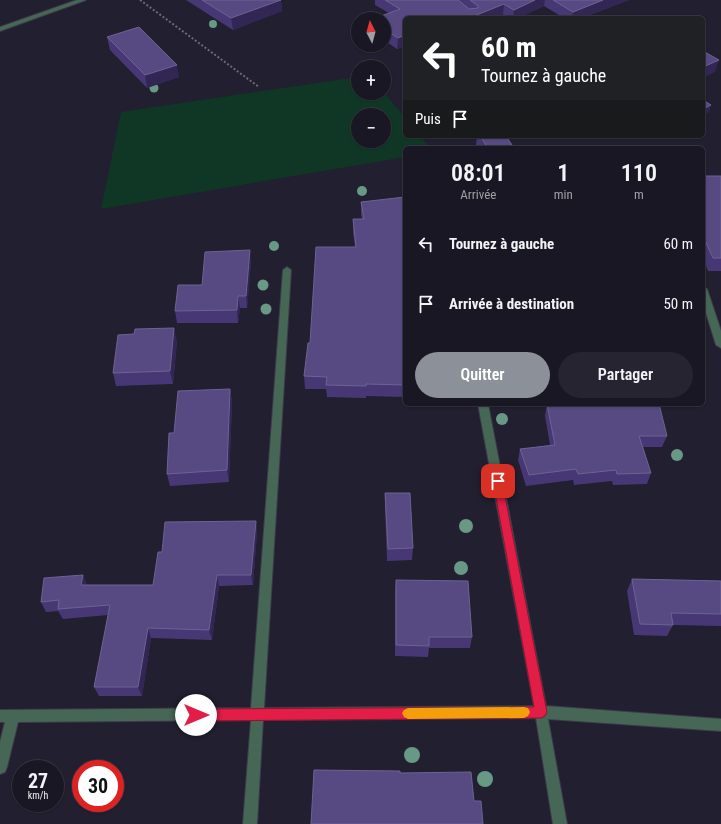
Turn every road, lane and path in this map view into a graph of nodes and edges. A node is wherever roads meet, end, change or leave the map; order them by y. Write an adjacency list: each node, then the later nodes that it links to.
1 (83, 0): 3 (street)
2 (140, 0): 4 (path)
3 (0, 29)
4 (259, 87)
5 (287, 270): 10 (street)
6 (705, 295): 7 (street)
7 (721, 345)
8 (483, 406): 9 (street)
9 (541, 712): 10 (street); 12 (street); 15 (street)
10 (256, 715): 11 (street); 14 (street)
11 (6, 716): 13 (street)
12 (721, 725)
13 (0, 767)
14 (250, 824)
15 (560, 824)

